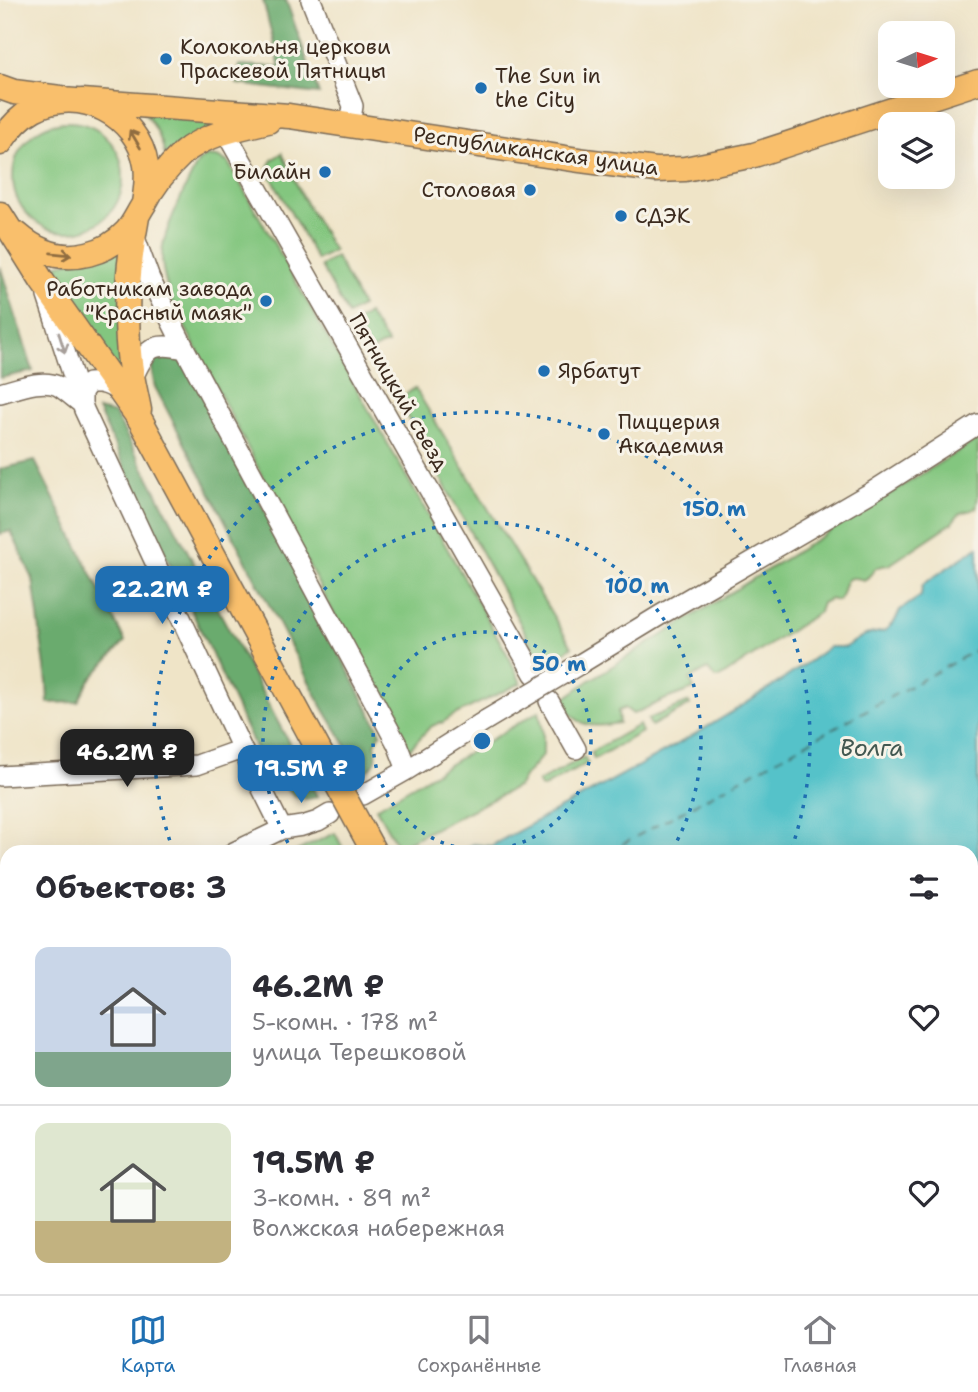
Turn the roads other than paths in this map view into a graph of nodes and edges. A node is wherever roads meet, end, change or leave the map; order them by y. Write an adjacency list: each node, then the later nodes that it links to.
1 (311, 0): 6 (street)
2 (978, 82): 6 (main road, Республиканская улица)
3 (0, 87): 4 (main road, Республиканская улица)
4 (75, 100): 5 (main road, Республиканская улица); 8 (main road); 10 (main road, one-way to 4)
5 (289, 116): 6 (main road, Республиканская улица); 7 (main road)
6 (350, 125)
7 (226, 133): 10 (main road); 17 (street, Пятницкий съезд)
8 (0, 143)
9 (2, 217): 10 (main road, one-way to 10); 11 (main road)
10 (138, 218): 12 (street); 13 (main road)
11 (42, 281): 13 (main road); 15 (street, one-way to 15)
12 (185, 349): 13 (street); 21 (street)
13 (127, 386): 15 (street); 27 (main road, bridge)
14 (0, 393): 15 (street)
15 (82, 404): 19 (street)
16 (978, 424): 21 (street, bridge)
17 (534, 674)
18 (549, 701): 20 (street)
19 (242, 749): 22 (street); 25 (street)
20 (576, 749)
21 (407, 770): 23 (street)
22 (0, 776)
23 (363, 795)
24 (330, 814): 25 (street)
25 (282, 829): 26 (street)
26 (249, 845)
27 (370, 845)

